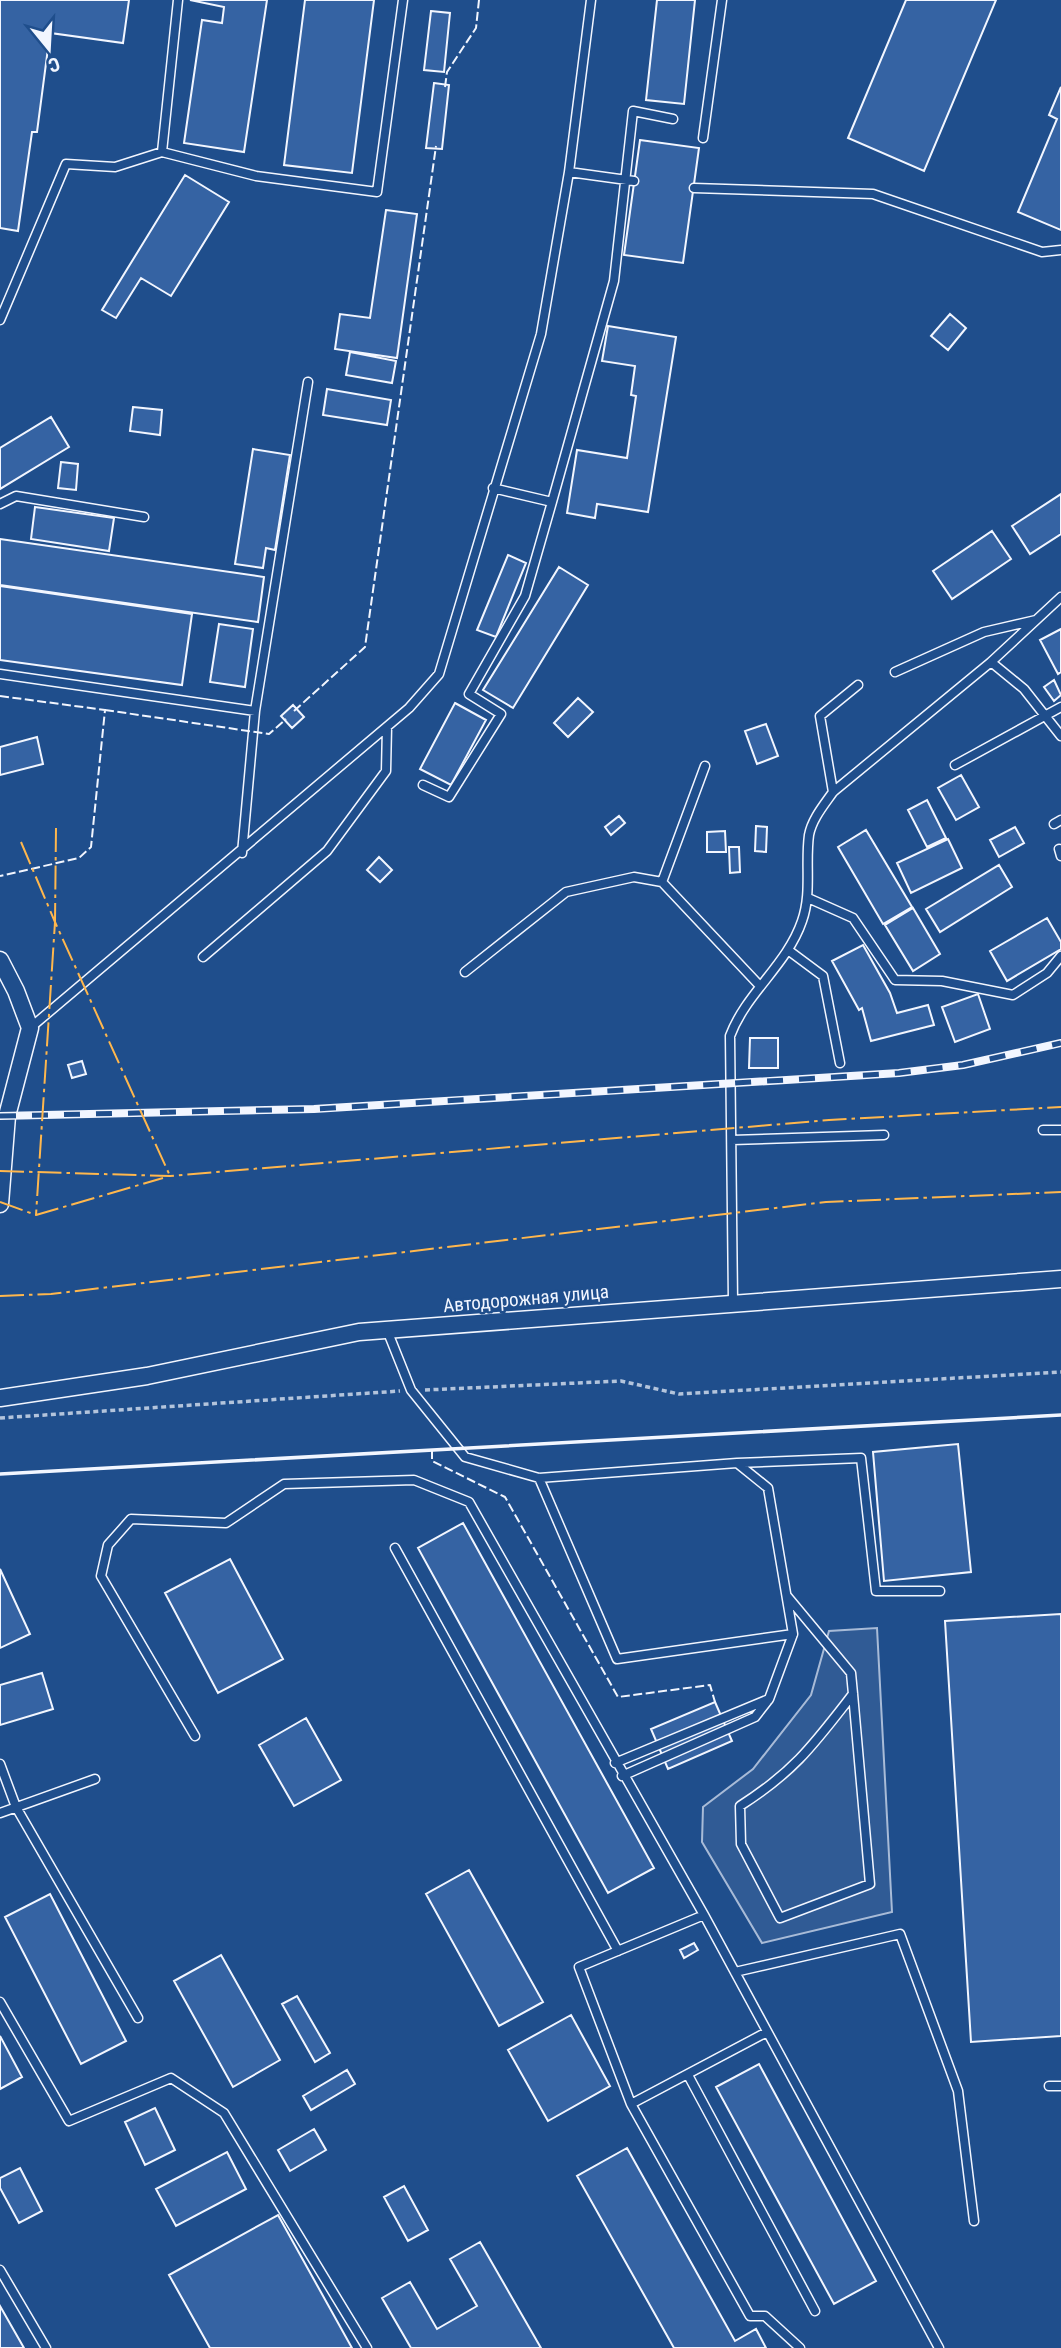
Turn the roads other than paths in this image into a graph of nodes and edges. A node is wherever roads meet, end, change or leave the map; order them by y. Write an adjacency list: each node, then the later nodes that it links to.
1 (178, 0): 7 (lane)
2 (403, 0): 7 (lane)
3 (591, 0): 8 (lane)
4 (722, 0): 6 (lane)
5 (673, 119): 9 (lane)
6 (703, 138)
7 (162, 152): 13 (lane)
8 (569, 172): 9 (lane); 15 (lane)
9 (623, 179): 10 (lane); 16 (lane)
10 (634, 181)
11 (694, 188): 12 (lane)
12 (1061, 250)
13 (0, 320)
14 (308, 382): 26 (lane)
15 (494, 488): 16 (lane); 28 (lane)
16 (552, 502): 32 (lane)
17 (0, 504): 18 (lane)
18 (144, 517)
19 (1061, 597): 20 (lane)
20 (1036, 621): 21 (lane); 22 (lane)
21 (991, 662): 27 (lane); 33 (lane)
22 (894, 672)
23 (0, 674): 26 (lane)
24 (858, 685): 33 (lane)
25 (1061, 707): 27 (lane)
26 (256, 711): 34 (lane)
27 (1047, 717): 29 (lane); 30 (lane)
28 (387, 727): 34 (lane); 39 (lane)
29 (1061, 736)
30 (955, 765)
31 (705, 766): 35 (lane)
32 (423, 785)
33 (833, 792): 36 (lane)
34 (242, 853): 43 (lane)
35 (662, 882): 41 (lane); 42 (lane)
36 (808, 898): 37 (lane); 38 (lane)
37 (788, 950): 42 (lane); 44 (lane)
38 (1061, 956)
39 (203, 957)
40 (0, 960): 43 (street)
41 (465, 972)
42 (760, 986): 48 (lane)
43 (30, 1028): 49 (street)
44 (840, 1063)
45 (1043, 1130): 46 (lane)
46 (1061, 1130)
47 (884, 1135): 48 (lane)
48 (732, 1140): 51 (lane)
49 (0, 1204)
50 (1061, 1279): 51 (street, Автодорожная улица)
51 (733, 1302): 52 (street, Автодорожная улица)
52 (387, 1330): 53 (street, Автодорожная улица); 55 (lane)
53 (0, 1398)
54 (737, 1463): 55 (lane); 57 (lane); 58 (lane)
55 (539, 1478): 59 (lane)
56 (395, 1548): 70 (lane)
57 (940, 1591)
58 (787, 1596): 59 (lane); 60 (lane)
59 (793, 1634): 61 (lane)
60 (853, 1694): 60 (lane)
61 (769, 1699): 63 (lane); 65 (lane)
62 (195, 1736): 63 (lane)
63 (615, 1763): 65 (lane)
64 (0, 1764): 67 (lane)
65 (622, 1776): 69 (lane)
66 (95, 1779): 67 (lane)
67 (16, 1807): 68 (lane); 73 (lane)
68 (0, 1813)
69 (704, 1914): 70 (lane); 71 (lane)
70 (618, 1951): 78 (lane)
71 (735, 1972): 74 (lane); 79 (lane)
72 (0, 2002): 83 (lane)
73 (138, 2018)
74 (767, 2032): 75 (lane); 85 (lane)
75 (688, 2075): 78 (lane); 81 (lane)
76 (1049, 2086): 77 (lane)
77 (1061, 2086)
78 (631, 2105): 84 (lane)
79 (974, 2221)
80 (0, 2270): 82 (lane)
81 (815, 2311)
82 (46, 2348)
83 (367, 2348)
84 (800, 2348)
85 (939, 2348)

